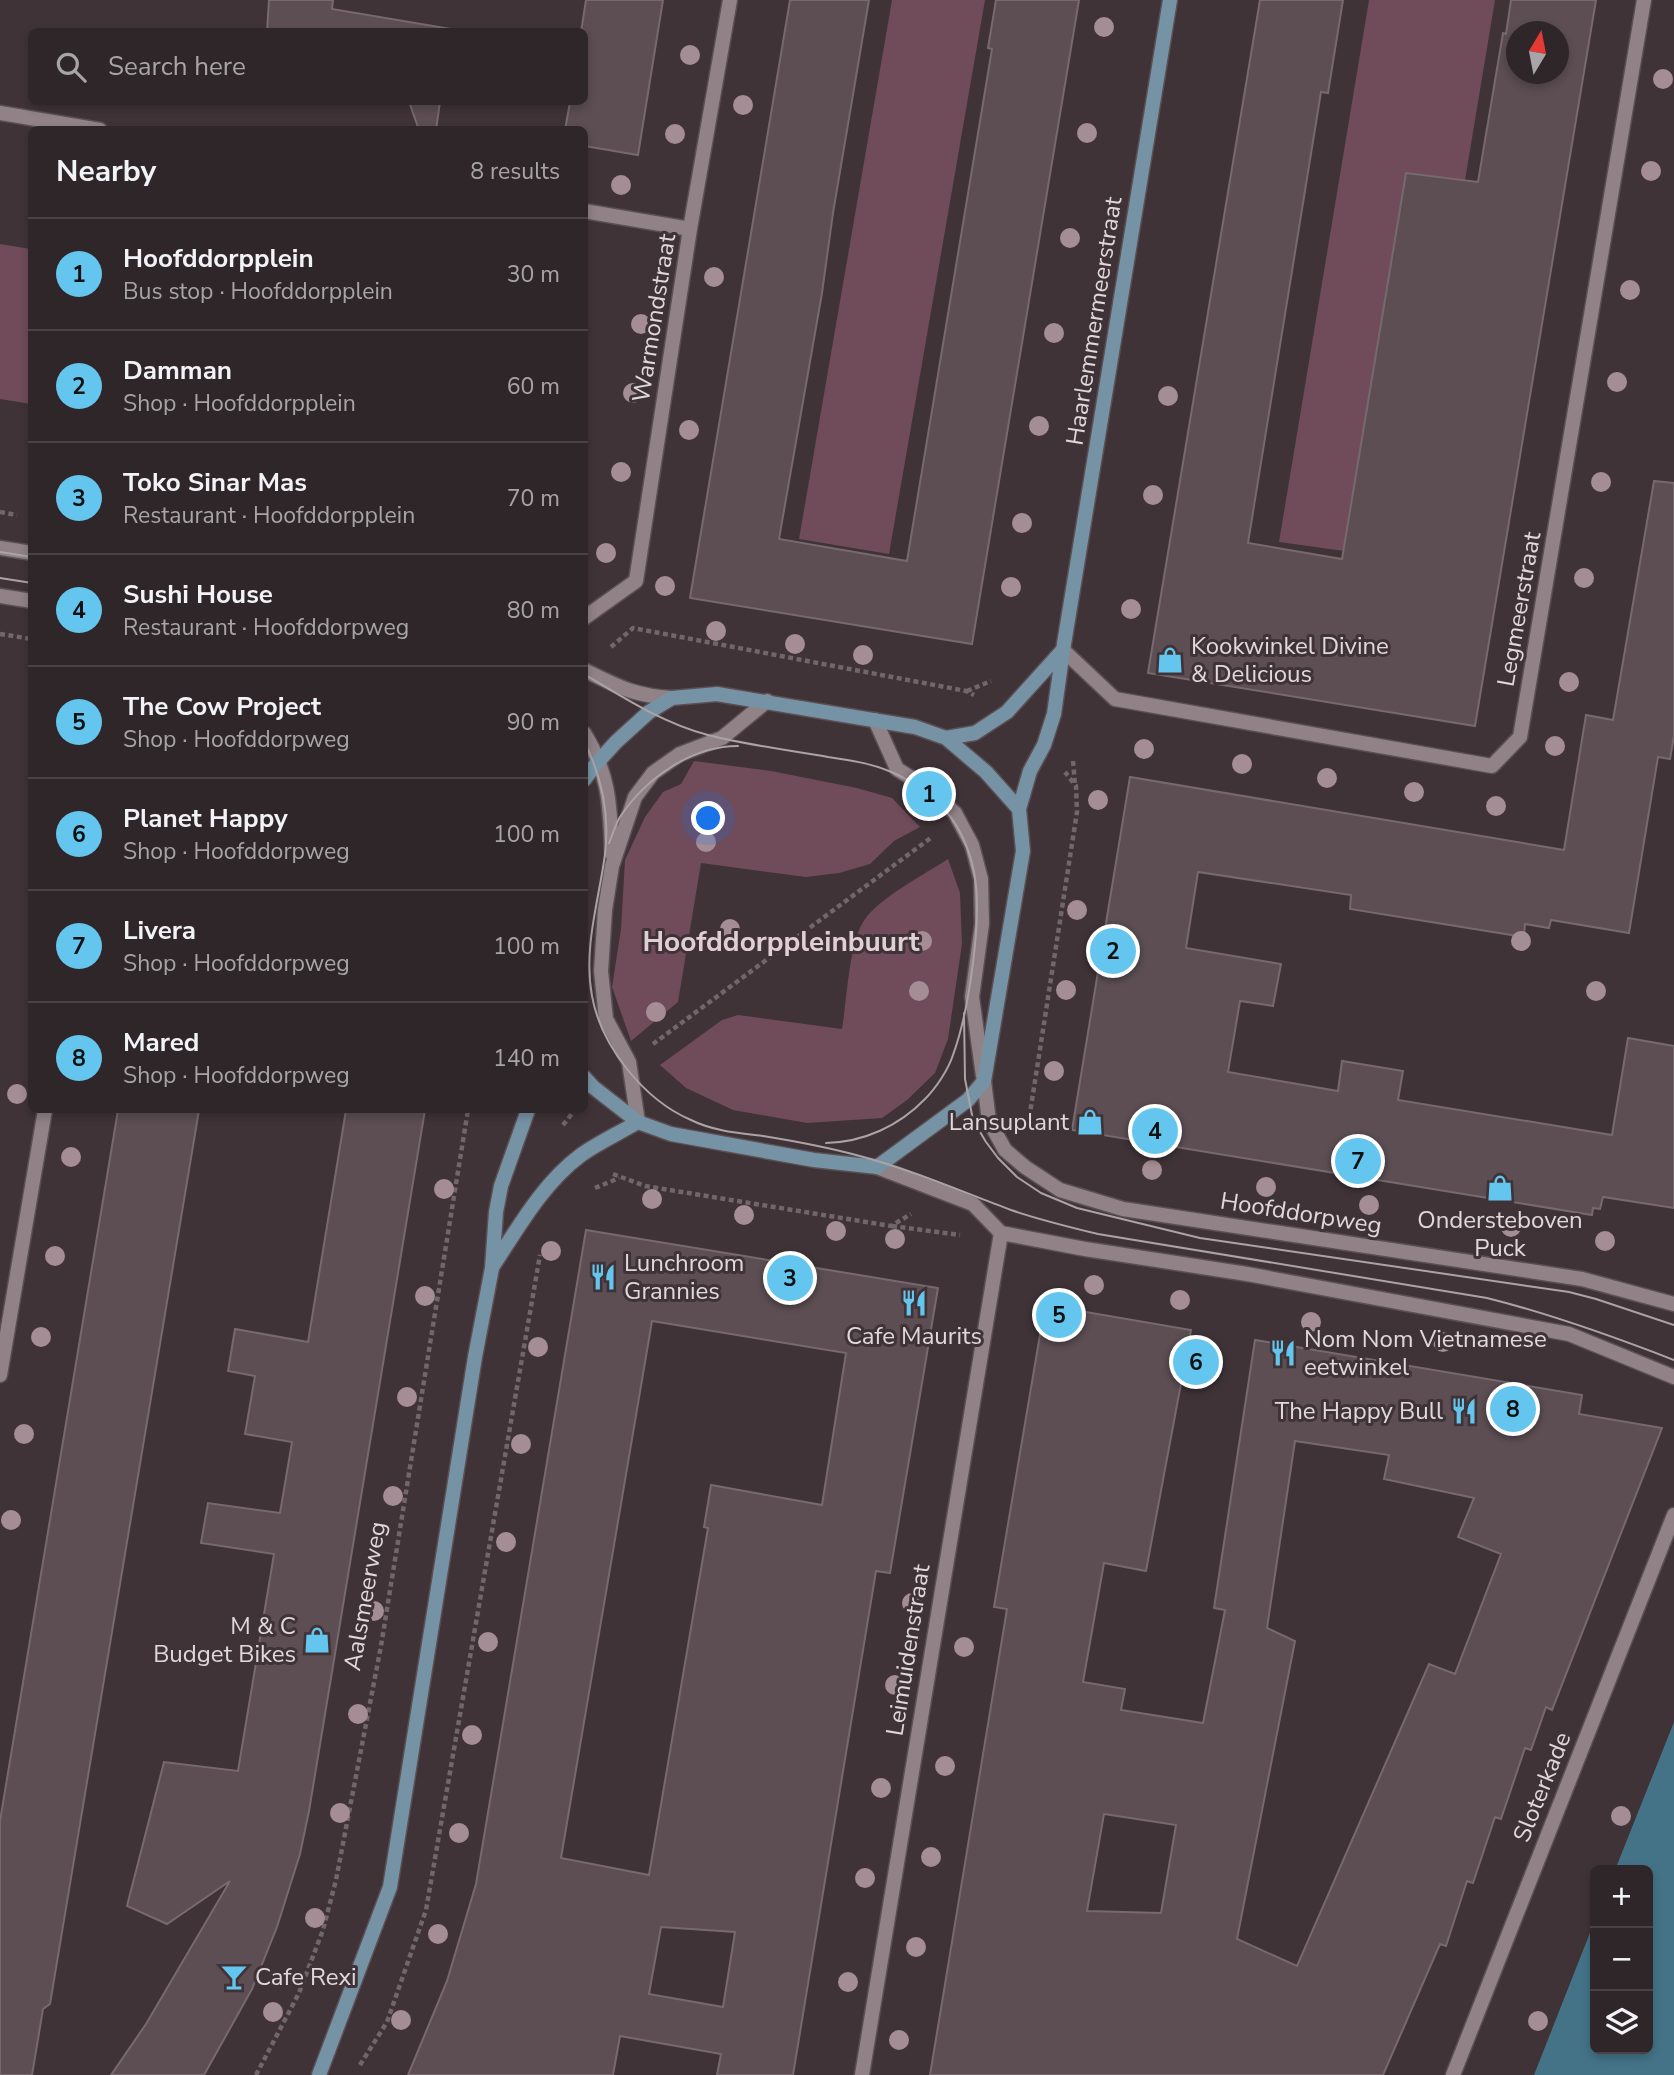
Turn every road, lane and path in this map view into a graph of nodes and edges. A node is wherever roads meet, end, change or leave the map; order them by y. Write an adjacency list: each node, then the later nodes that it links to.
1 (730, 0): 7 (street, Warmondstraat)
2 (1170, 0): 15 (main road, Haarlemmermeerstraat)
3 (1644, 0): 15 (street, Legmeerstraat)
4 (0, 113): 5 (street)
5 (76, 126)
6 (588, 212): 7 (street)
7 (690, 229): 12 (street, Warmondstraat)
8 (0, 548): 9 (street)
9 (28, 552)
10 (0, 596): 11 (street)
11 (28, 600)
12 (588, 615)
13 (0, 634): 14 (path)
14 (28, 638)
15 (1063, 650): 20 (main road); 24 (main road, Haarlemmermeerstraat)
16 (588, 672): 17 (street)
17 (672, 698): 18 (main road); 22 (main road)
18 (767, 701): 19 (main road); 26 (street)
19 (875, 720): 20 (main road); 25 (street, Hoofddorpweg)
20 (946, 738): 24 (main road)
21 (588, 740): 22 (street)
22 (599, 760): 23 (main road); 26 (street)
23 (588, 775)
24 (1019, 809): 29 (main road)
25 (953, 811): 27 (path); 29 (street, Hoofddorpweg)
26 (612, 866): 27 (street)
27 (629, 1062): 34 (street)
28 (588, 1081): 34 (main road)
29 (984, 1081): 36 (main road); 43 (street, Hoofddorpweg)
30 (44, 1113): 44 (street)
31 (468, 1113): 47 (path, Aalsmeerweg)
32 (527, 1113): 42 (main road)
33 (573, 1113): 35 (path)
34 (638, 1122): 36 (main road); 42 (main road)
35 (558, 1133)
36 (877, 1167): 40 (street)
37 (620, 1177): 38 (path)
38 (592, 1189)
39 (891, 1226): 40 (path)
40 (1001, 1233): 45 (street); 50 (street, Leimuidenstraat)
41 (541, 1252): 49 (path)
42 (492, 1268): 48 (main road)
43 (1674, 1304)
44 (0, 1375)
45 (1674, 1377)
46 (1674, 1515): 51 (street, Sloterkade)
47 (256, 2075)
48 (319, 2075)
49 (354, 2075)
50 (862, 2075)
51 (1453, 2075)

